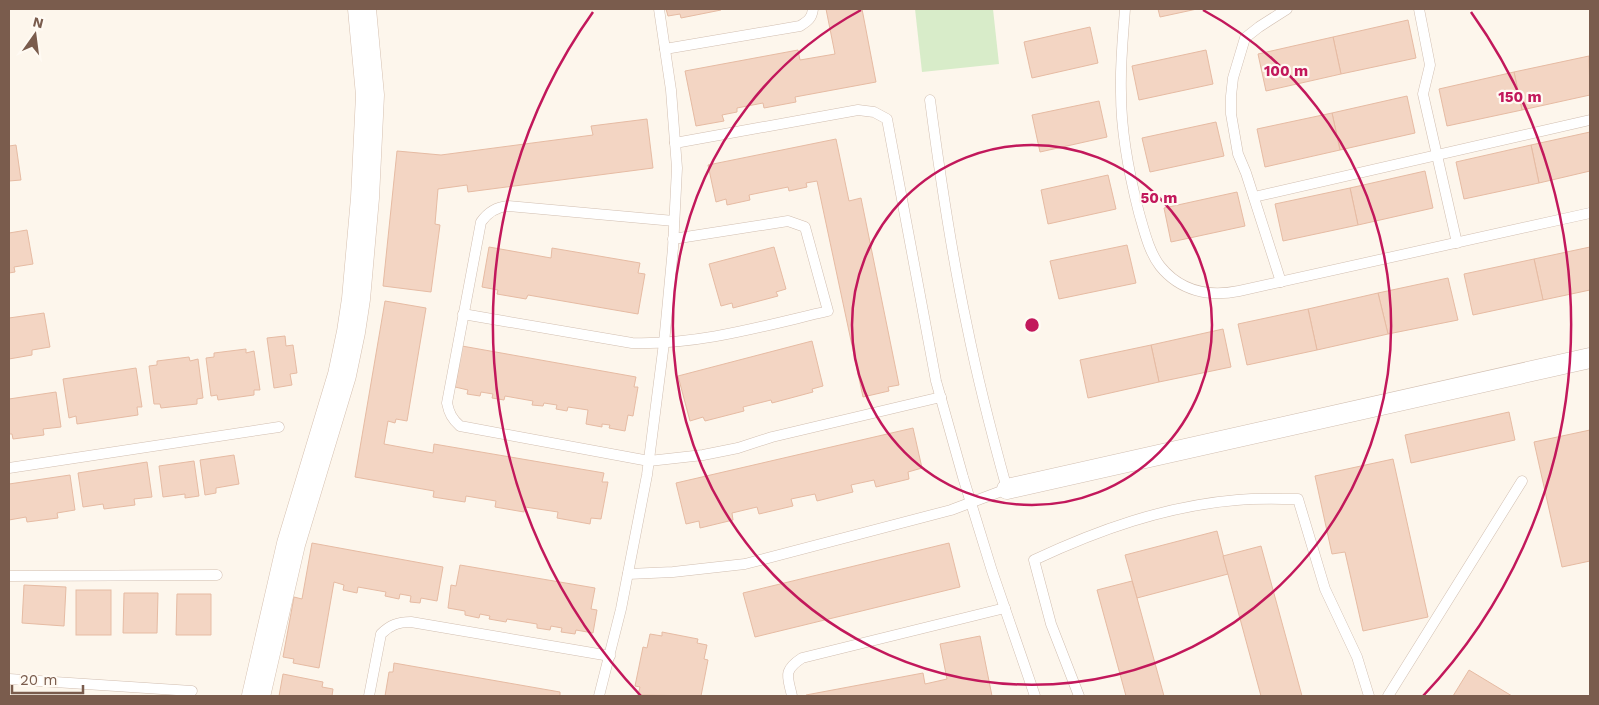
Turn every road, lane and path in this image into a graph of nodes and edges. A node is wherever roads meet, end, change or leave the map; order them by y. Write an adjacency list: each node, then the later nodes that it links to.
1 (362, 9): 35 (street)
2 (659, 9): 7 (lane)
3 (813, 9): 7 (lane)
4 (1125, 9): 17 (lane)
5 (1287, 9): 12 (lane)
6 (1419, 9): 11 (lane)
7 (665, 49): 10 (lane)
8 (930, 100): 26 (lane)
9 (1590, 120): 11 (lane)
10 (675, 143): 14 (lane); 21 (lane)
11 (1437, 155): 12 (lane); 16 (lane)
12 (1254, 197): 17 (lane)
13 (1590, 213): 16 (lane)
14 (674, 220): 15 (lane); 18 (lane)
15 (673, 239): 19 (lane); 19 (lane)
16 (1457, 243): 17 (lane)
17 (1281, 282)
18 (463, 314): 19 (lane); 23 (lane)
19 (664, 343): 23 (lane)
20 (1590, 358): 26 (street)
21 (941, 397): 23 (lane); 27 (lane)
22 (279, 427): 24 (lane)
23 (649, 461): 28 (lane)
24 (9, 468)
25 (1522, 481): 42 (lane)
26 (1007, 489): 27 (lane)
27 (971, 503): 28 (lane); 31 (lane)
28 (628, 574): 32 (lane)
29 (217, 575): 30 (lane)
30 (9, 576)
31 (1004, 608): 38 (lane); 39 (lane)
32 (610, 656): 36 (lane); 37 (lane)
33 (9, 679): 34 (lane)
34 (192, 691)
35 (256, 696)
36 (368, 696)
37 (599, 696)
38 (792, 696)
39 (1036, 696)
40 (1079, 696): 41 (lane)
41 (1369, 696)
42 (1388, 696)

